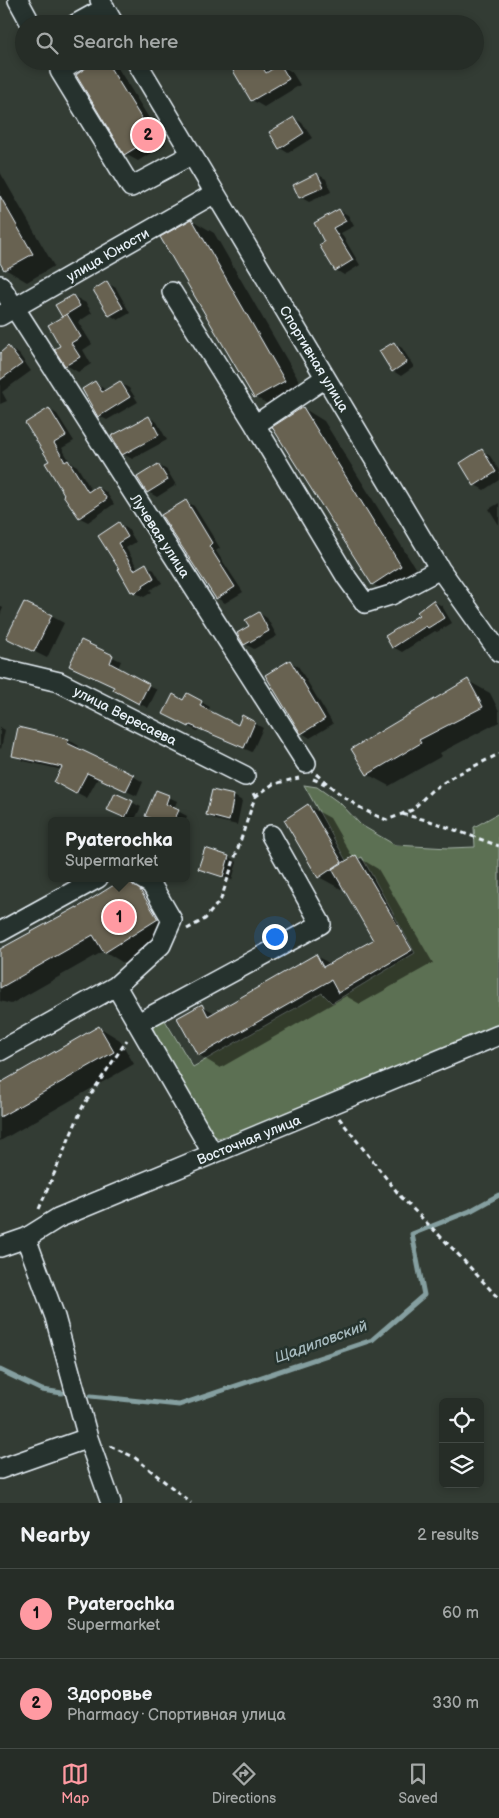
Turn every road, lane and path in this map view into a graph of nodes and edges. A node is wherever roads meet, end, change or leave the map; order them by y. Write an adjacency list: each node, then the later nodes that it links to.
1 (18, 0): 2 (street)
2 (26, 15)
3 (62, 70): 5 (street)
4 (141, 70): 5 (street, Спортивная улица)
5 (191, 155): 6 (street, Спортивная улица)
6 (215, 193): 9 (street, улица Юности); 10 (street, Спортивная улица)
7 (0, 285): 9 (street, Лучевая улица)
8 (172, 292): 11 (street)
9 (7, 312): 16 (street, Лучевая улица)
10 (325, 378): 11 (street); 12 (street, Спортивная улица)
11 (255, 425): 12 (street)
12 (440, 569): 13 (street, Спортивная улица)
13 (499, 652)
14 (0, 668): 17 (street, улица Вересаева)
15 (499, 754): 20 (path)
16 (306, 763): 18 (path)
17 (244, 776): 19 (path)
18 (328, 785): 19 (path); 20 (path)
19 (255, 797): 26 (path)
20 (402, 814): 22 (path)
21 (271, 835): 28 (street)
22 (499, 846)
23 (91, 882): 25 (street)
24 (148, 882): 26 (street)
25 (0, 932)
26 (161, 945): 27 (street)
27 (116, 986): 28 (street); 30 (street)
28 (138, 1023): 32 (street); 33 (path)
29 (499, 1035): 31 (street, Восточная улица)
30 (0, 1051)
31 (330, 1106): 32 (street, Восточная улица); 36 (path)
32 (213, 1154): 34 (street, Восточная улица)
33 (37, 1212)
34 (26, 1238): 35 (street, Восточная улица); 37 (street)
35 (0, 1247)
36 (499, 1299)
37 (88, 1438): 38 (street); 39 (street); 40 (path)
38 (0, 1469)
39 (111, 1503)
40 (191, 1503)

